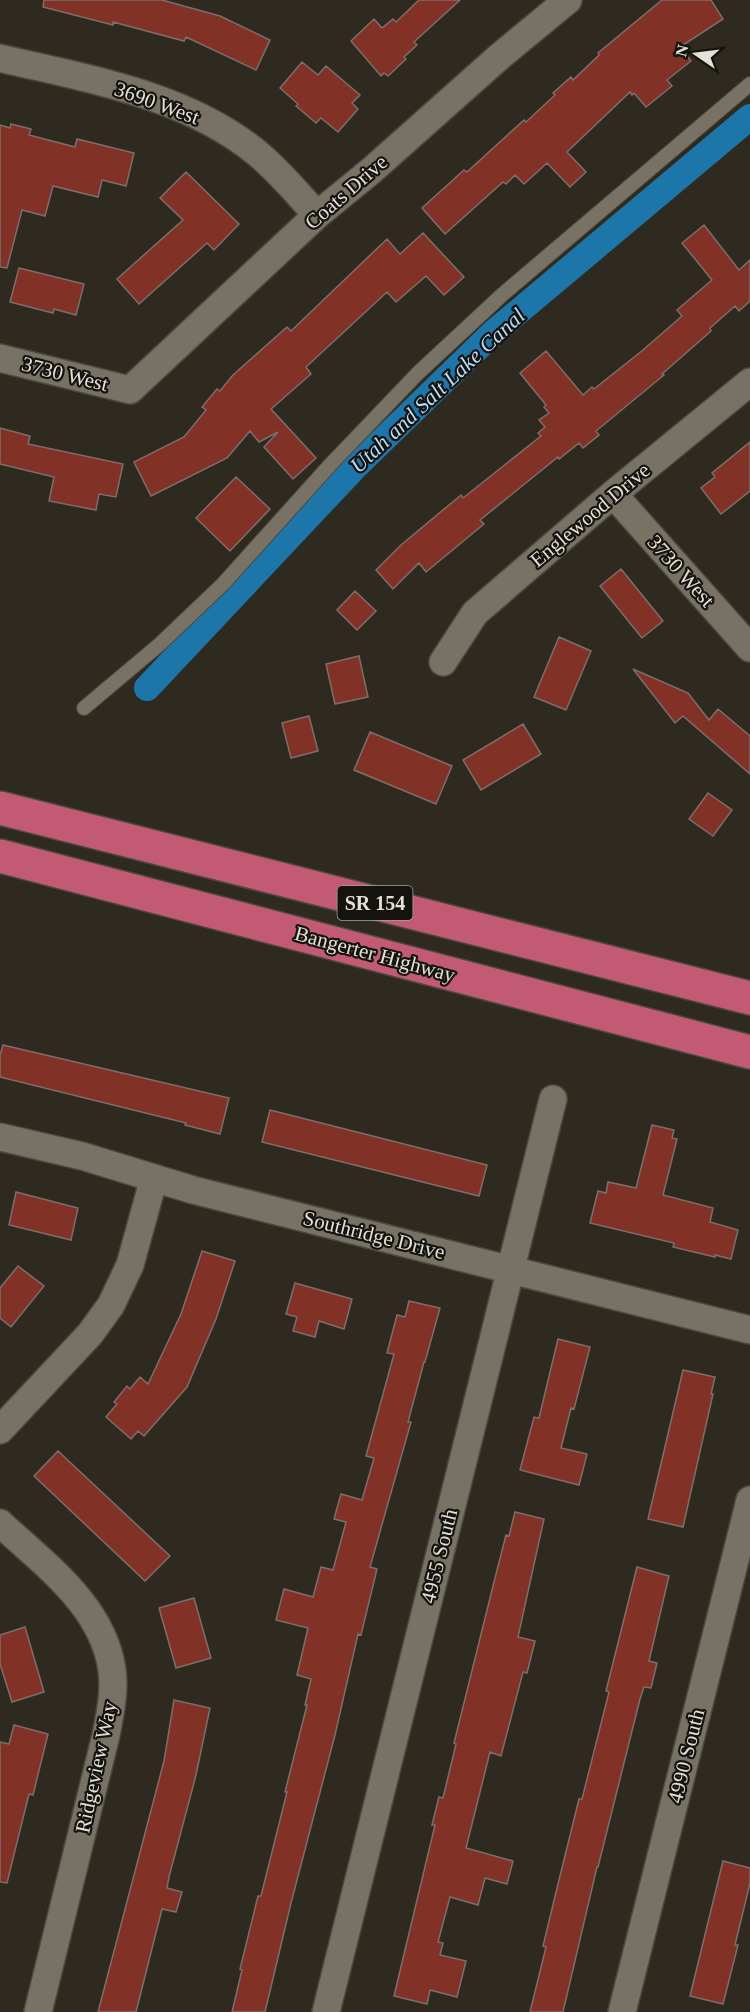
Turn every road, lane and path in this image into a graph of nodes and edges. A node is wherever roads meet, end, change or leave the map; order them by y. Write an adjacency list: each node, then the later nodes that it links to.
1 (568, 0): 4 (street, Coats Drive)
2 (0, 58): 4 (street, 3690 West)
3 (750, 84): 11 (lane)
4 (317, 216): 7 (street, Coats Drive)
5 (0, 358): 7 (street, 3730 West)
6 (750, 382): 8 (street, Englewood Drive)
7 (130, 390)
8 (613, 494): 9 (street, 3730 West); 10 (street, Englewood Drive)
9 (750, 648)
10 (443, 662)
11 (84, 708)
12 (0, 808): 14 (highway, SR 154)
13 (1, 856): 15 (highway, Bangerter Highway / SR 154)
14 (750, 998)
15 (750, 1052)
16 (553, 1099): 19 (street, 4955 South)
17 (0, 1137): 18 (street, Southridge Drive)
18 (154, 1178): 19 (street, Southridge Drive); 21 (street)
19 (511, 1269): 20 (street, Southridge Drive); 25 (street, 4955 South)
20 (750, 1330)
21 (0, 1430)
22 (750, 1500): 26 (street, 4990 South)
23 (0, 1523): 24 (street, Ridgeview Way)
24 (39, 2012)
25 (326, 2012)
26 (622, 2012)

